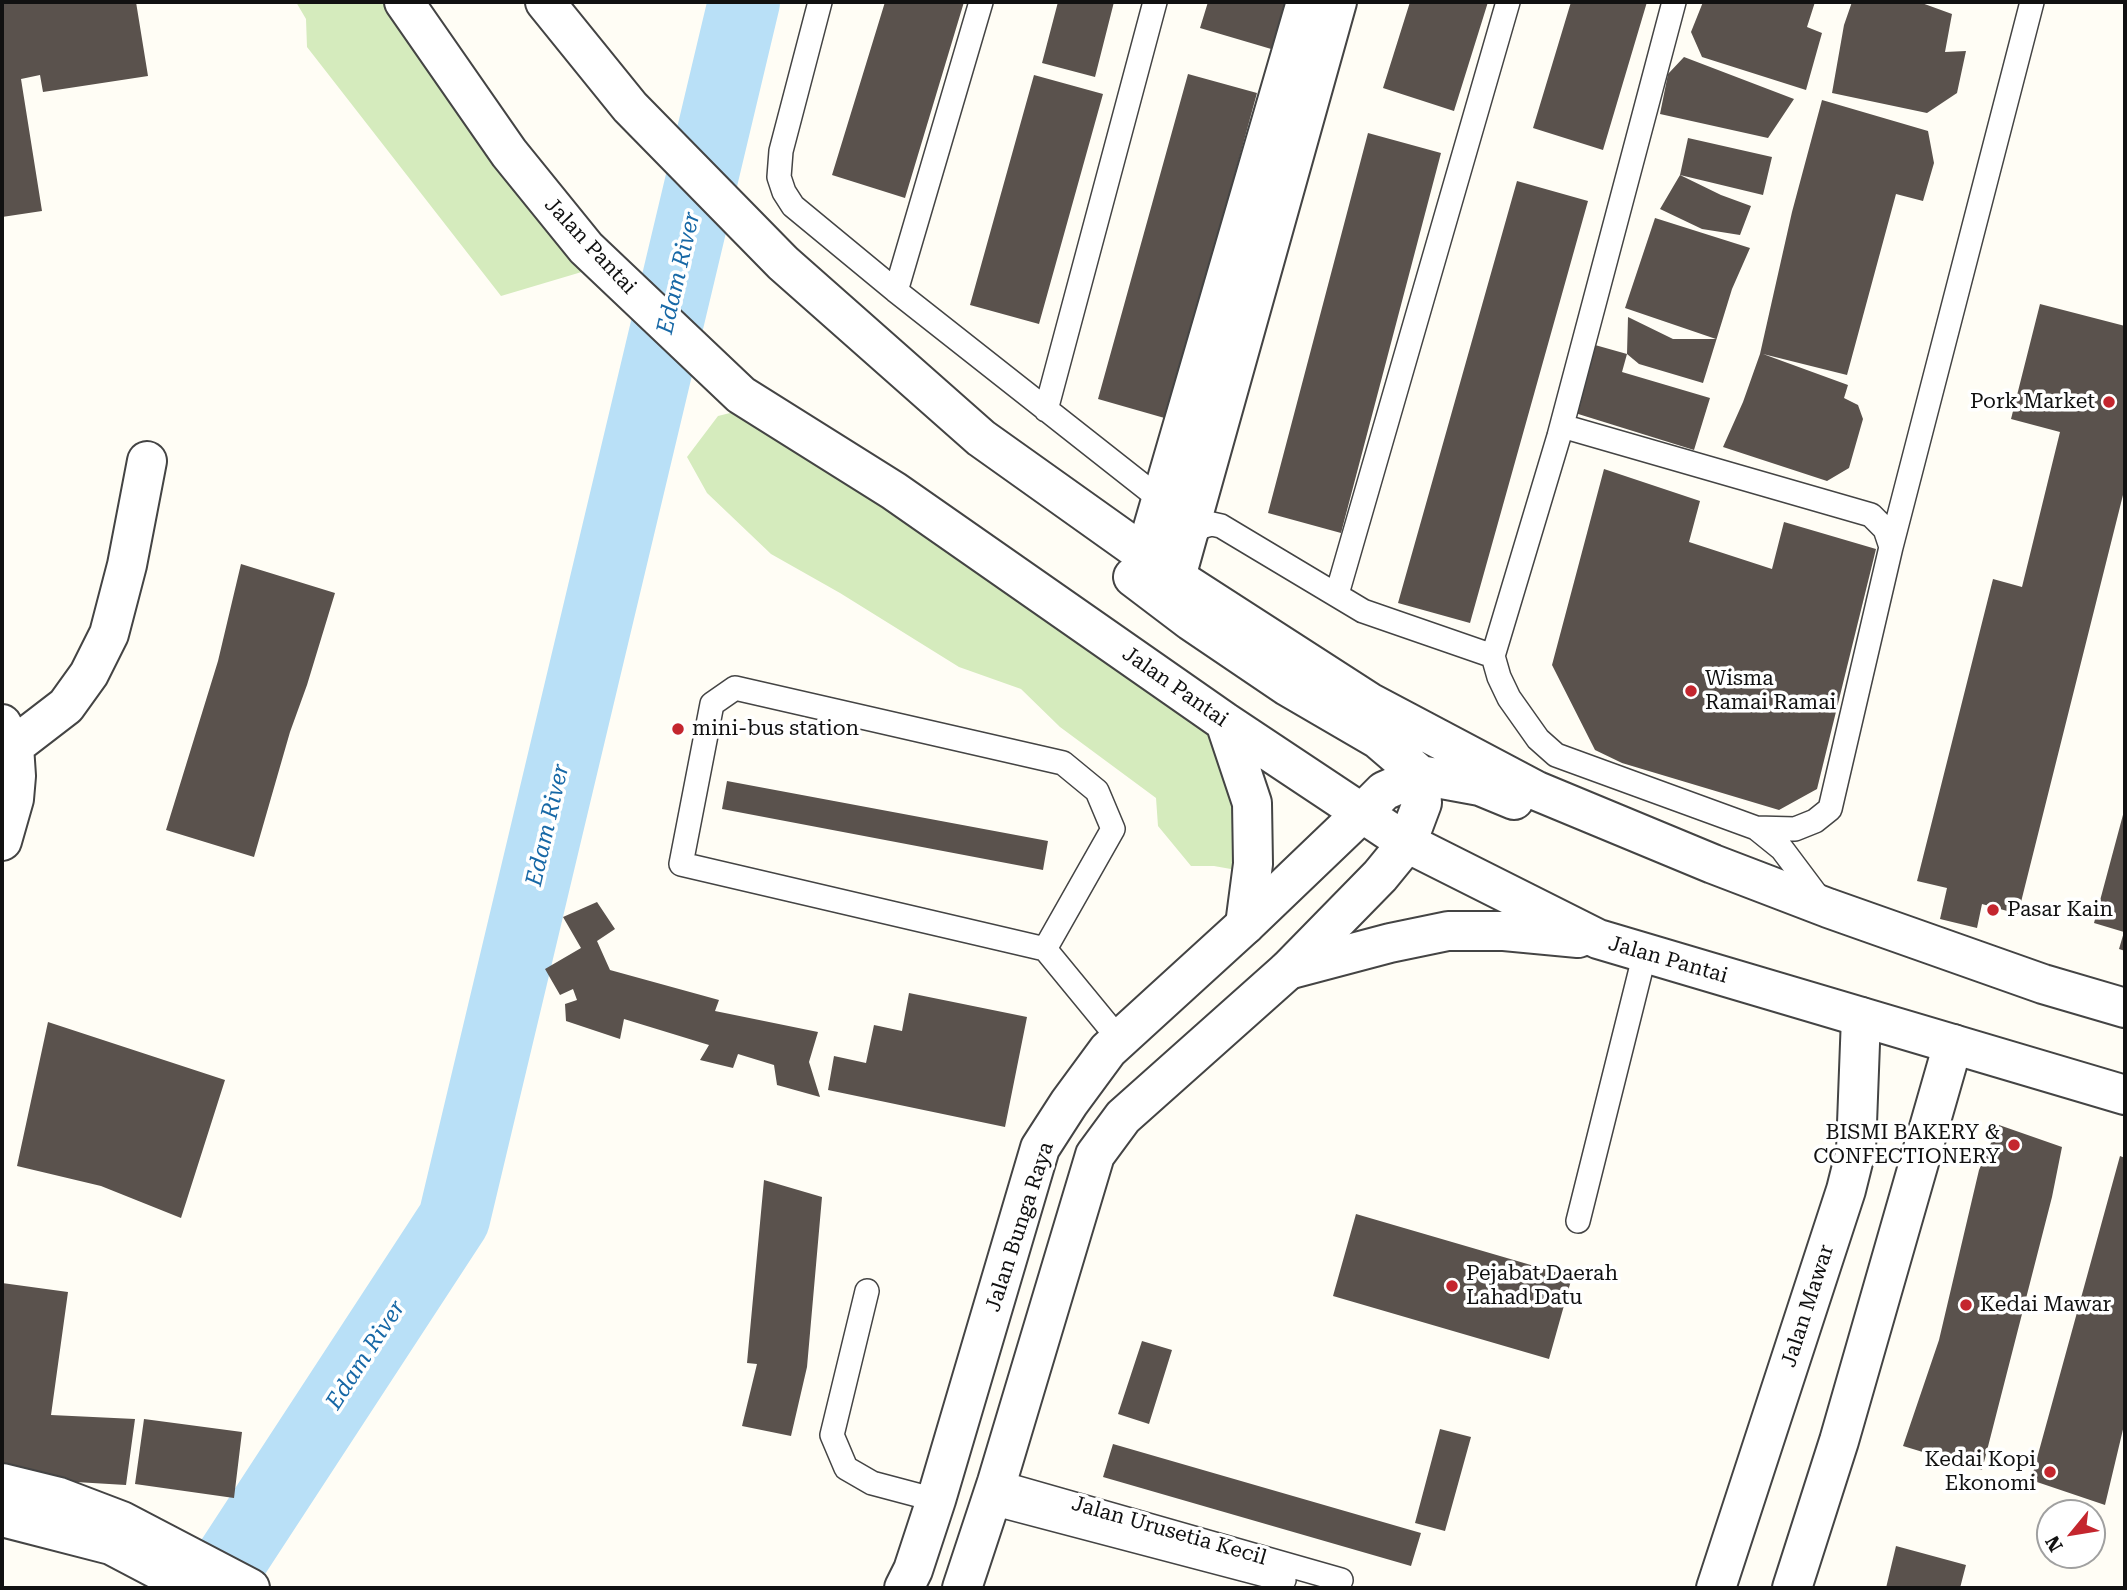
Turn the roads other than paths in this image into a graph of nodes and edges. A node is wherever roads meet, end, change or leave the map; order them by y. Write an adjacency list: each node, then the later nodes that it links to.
1 (404, 2): 22 (street, Jalan Pantai)
2 (545, 2): 11 (street)
3 (820, 2): 12 (lane)
4 (981, 2): 12 (lane)
5 (1155, 2): 13 (lane)
6 (1306, 2): 16 (street)
7 (1337, 2): 19 (street)
8 (1508, 2): 20 (lane)
9 (1674, 2): 14 (lane)
10 (2032, 2): 17 (lane)
11 (783, 263): 18 (street); 24 (street)
12 (897, 291): 13 (lane)
13 (1046, 410): 16 (lane)
14 (1562, 426): 17 (lane); 21 (lane)
15 (147, 461): 23 (street)
16 (1160, 499): 18 (street)
17 (1891, 547): 26 (lane)
18 (1145, 555): 19 (street)
19 (1181, 559): 20 (lane); 29 (street)
20 (1337, 594): 21 (lane)
21 (1493, 656): 26 (lane)
22 (1226, 722): 25 (street, Jalan Pantai); 30 (street)
23 (8, 735): 27 (street)
24 (1420, 775): 25 (street, Jalan Bunga Raya); 28 (street); 29 (street)
25 (1362, 813): 28 (street, Jalan Pantai); 30 (street, Jalan Bunga Raya)
26 (1756, 828): 29 (lane)
27 (2, 841)
28 (1407, 843): 31 (street, Jalan Pantai); 34 (street)
29 (1813, 902): 35 (street)
30 (1245, 925): 37 (street, Jalan Bunga Raya)
31 (1598, 939): 33 (street, Jalan Pantai); 34 (street)
32 (1045, 949): 32 (lane); 37 (lane)
33 (1645, 953): 36 (street, Jalan Pantai); 40 (lane)
34 (1288, 970): 43 (street)
35 (2125, 1008)
36 (1861, 1017): 38 (street, Jalan Pantai); 53 (street, Jalan Mawar)
37 (1119, 1039): 44 (street, Jalan Bunga Raya)
38 (1952, 1044): 39 (street, Jalan Pantai); 54 (street)
39 (2125, 1095)
40 (1578, 1221)
41 (867, 1291): 44 (lane)
42 (2, 1483): 46 (street)
43 (994, 1493): 47 (lane, Jalan Urusetia Kecil); 51 (street); 52 (lane, Jalan Urusetia Kecil)
44 (936, 1500): 50 (street, Jalan Bunga Raya)
45 (2, 1517): 46 (street)
46 (149, 1549): 48 (street); 49 (street)
47 (1341, 1580)
48 (194, 1588)
49 (250, 1588)
50 (904, 1588)
51 (962, 1588)
52 (1317, 1588)
53 (1716, 1588)
54 (1792, 1588)

